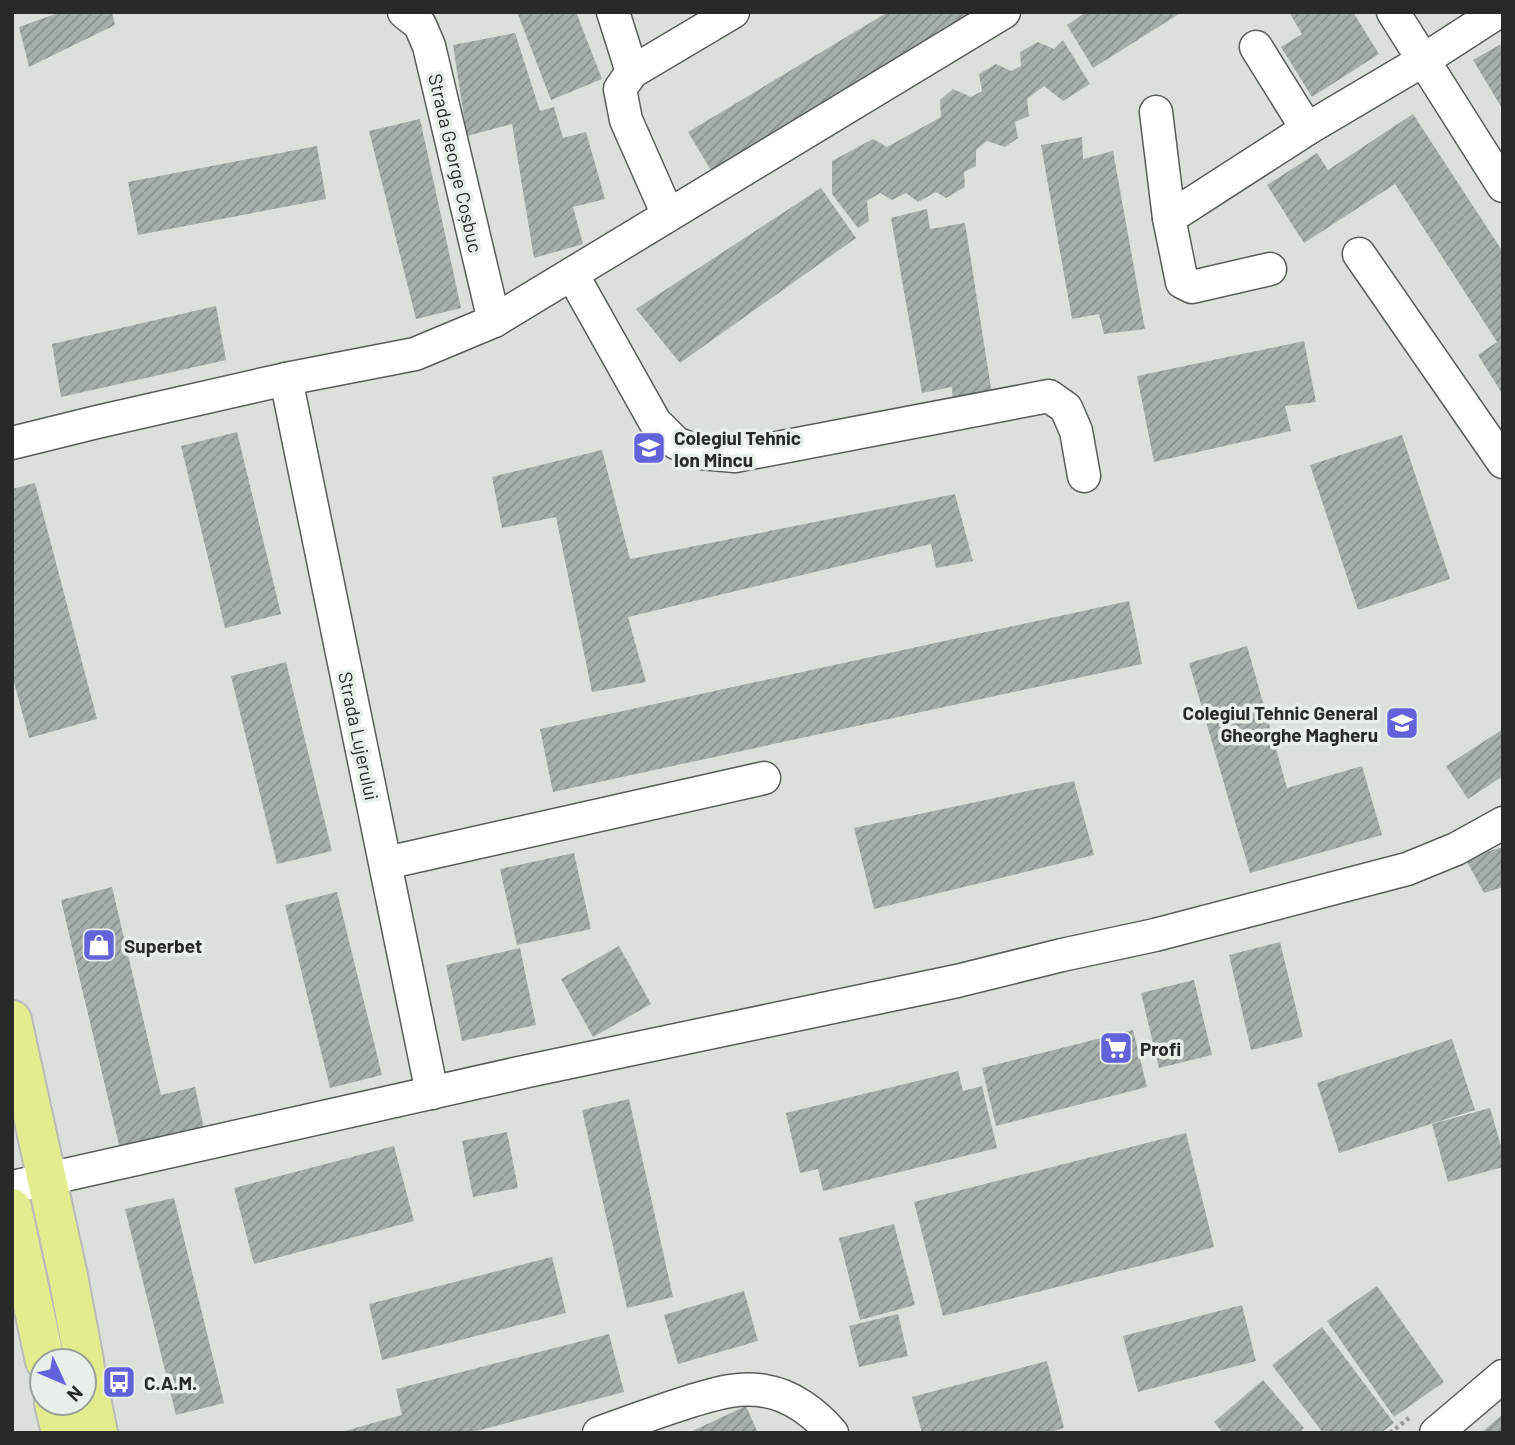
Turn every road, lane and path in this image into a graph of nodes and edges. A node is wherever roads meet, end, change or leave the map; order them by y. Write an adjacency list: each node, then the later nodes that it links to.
1 (404, 12): 18 (street, Strada George Coșbuc)
2 (613, 12): 9 (street)
3 (733, 12): 9 (street)
4 (1004, 12): 13 (street)
5 (1393, 12): 8 (street)
6 (1498, 12): 8 (street)
7 (1256, 47): 11 (street)
8 (1422, 61): 11 (street); 12 (street)
9 (632, 72): 13 (street)
10 (1156, 112): 14 (street)
11 (1307, 129): 14 (street)
12 (1503, 187)
13 (668, 215): 17 (street)
14 (1169, 218): 16 (street)
15 (1359, 254): 21 (street)
16 (1269, 269)
17 (572, 274): 18 (street); 22 (street)
18 (494, 321): 19 (street)
19 (286, 379): 20 (street); 25 (street, Strada Lujerului)
20 (12, 443)
21 (1497, 443)
22 (1084, 476)
23 (764, 778): 25 (street)
24 (1503, 823): 27 (street)
25 (386, 863): 27 (street, Strada Lujerului)
26 (12, 1020): 28 (main road)
27 (432, 1093): 28 (street)
28 (30, 1183): 30 (main road)
29 (12, 1208): 31 (main road)
30 (68, 1276): 31 (street); 33 (main road)
31 (20, 1286): 32 (main road)
32 (40, 1347)
33 (81, 1347)
34 (1503, 1377): 37 (street)
35 (598, 1433): 36 (street)
36 (832, 1433)
37 (1436, 1433)

